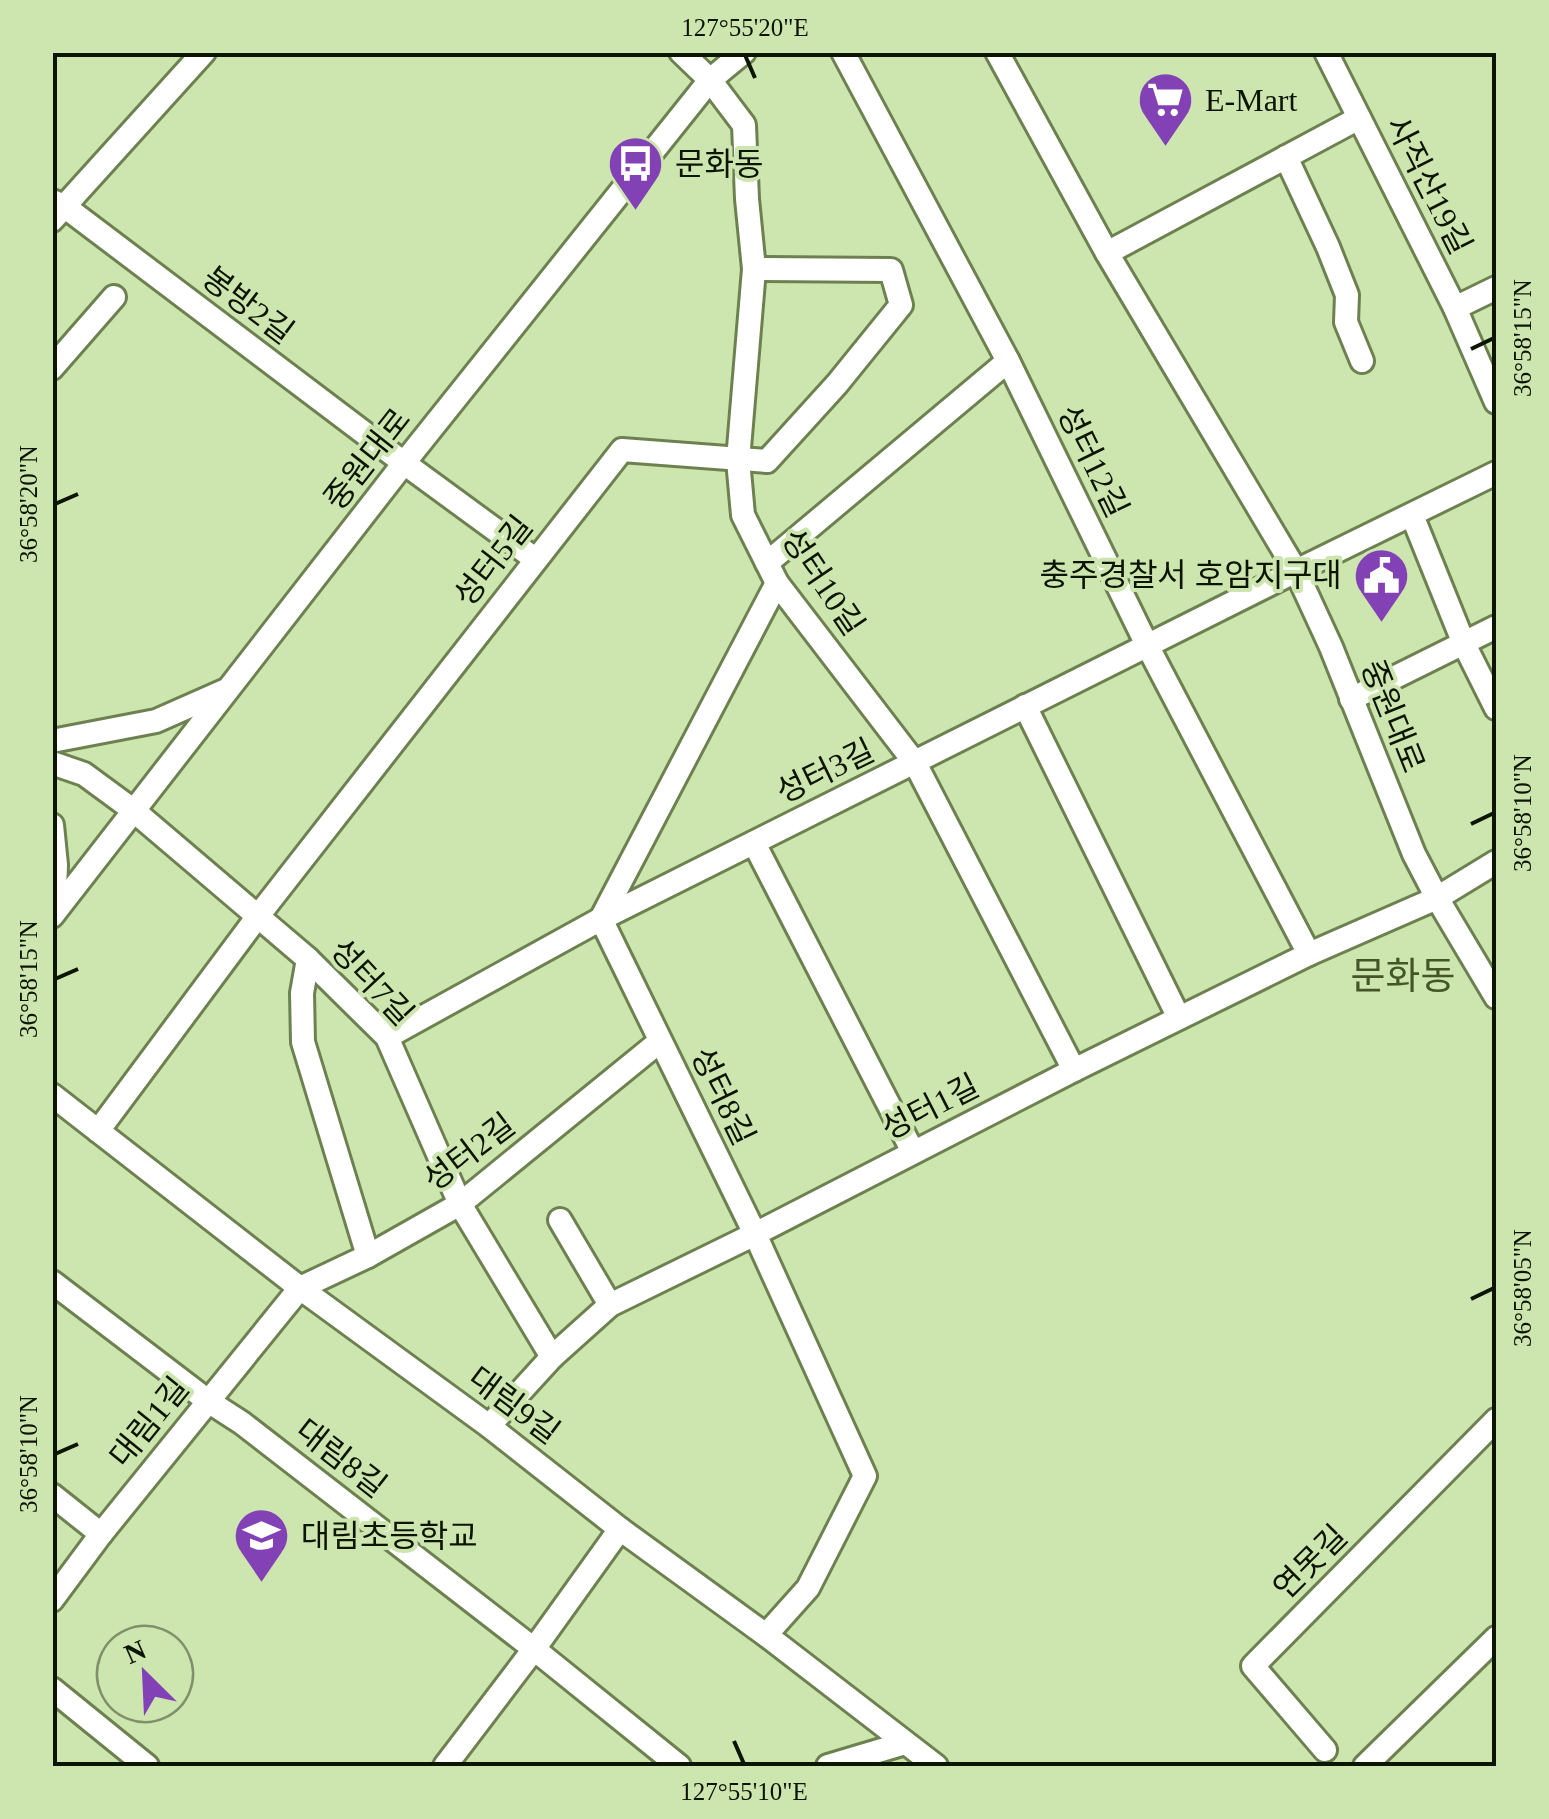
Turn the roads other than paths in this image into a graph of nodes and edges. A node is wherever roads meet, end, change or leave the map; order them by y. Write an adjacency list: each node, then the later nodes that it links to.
1 (204, 52): 10 (street)
2 (682, 52): 7 (street, 성터10길)
3 (744, 52): 7 (street, 중원대로)
4 (843, 52): 16 (street, 성터12길)
5 (997, 52): 11 (street, 중원대로)
6 (1326, 52): 8 (street, 사직산19길)
7 (710, 80): 12 (street, 성터10길); 21 (street, 중원대로)
8 (1359, 118): 9 (street); 15 (street, 사직산19길)
9 (1286, 157): 11 (street); 17 (street)
10 (56, 209): 21 (street, 봉방2길)
11 (1107, 253): 25 (street, 중원대로)
12 (754, 269): 20 (street, 성터10길); 20 (street, 성터5길)
13 (1496, 288): 15 (street)
14 (114, 297): 18 (street)
15 (1455, 308): 19 (street, 사직산19길)
16 (1008, 360): 26 (street); 29 (street, 성터12길)
17 (1362, 362)
18 (52, 368)
19 (1496, 402)
20 (738, 460): 24 (street, 성터5길); 26 (street, 성터10길)
21 (404, 463): 24 (street, 봉방2길); 30 (street, 중원대로)
22 (1496, 473): 23 (street, 성터3길)
23 (1412, 514): 25 (street, 성터3길); 28 (street)
24 (535, 558): 43 (street, 성터5길)
25 (1296, 571): 29 (street, 성터3길); 31 (street, 중원대로)
26 (772, 573): 36 (street, 성터10길); 44 (street)
27 (1496, 628): 28 (street)
28 (1464, 644): 31 (street); 33 (street)
29 (1147, 646): 32 (street, 성터3길); 45 (street, 성터12길)
30 (227, 690): 34 (street); 37 (street, 중원대로)
31 (1351, 699): 41 (street, 중원대로)
32 (1026, 706): 36 (street, 성터3길); 48 (street)
33 (1496, 708)
34 (52, 741)
35 (52, 763): 37 (street, 성터7길)
36 (915, 763): 39 (street, 성터3길); 51 (street, 성터10길)
37 (133, 810): 42 (street, 중원대로); 43 (street, 성터7길)
38 (52, 825): 42 (street)
39 (754, 843): 44 (street, 성터3길); 54 (street)
40 (1496, 862): 41 (street, 성터1길)
41 (1437, 898): 45 (street, 성터1길); 47 (street, 중원대로)
42 (54, 914)
43 (258, 916): 46 (street, 성터7길); 53 (street, 성터5길)
44 (601, 919): 49 (street, 성터3길); 50 (street, 성터8길)
45 (1309, 954): 48 (street, 성터1길)
46 (308, 959): 49 (street, 성터7길); 58 (street)
47 (1496, 997)
48 (1179, 1018): 51 (street, 성터1길)
49 (387, 1037): 55 (street, 성터7길)
50 (660, 1042): 55 (street, 성터2길); 57 (street, 성터8길)
51 (1074, 1070): 54 (street, 성터1길)
52 (52, 1094): 53 (street, 대림9길)
53 (98, 1131): 60 (street, 대림9길)
54 (913, 1152): 57 (street, 성터1길)
55 (460, 1204): 58 (street, 성터2길); 62 (street, 성터7길)
56 (560, 1220): 61 (street)
57 (755, 1234): 61 (street, 성터1길); 70 (street, 성터8길)
58 (368, 1256): 60 (street, 성터2길)
59 (52, 1282): 63 (street, 대림8길)
60 (300, 1288): 63 (street, 대림1길); 65 (street, 대림9길)
61 (610, 1305): 62 (street, 성터1길)
62 (552, 1357): 65 (street, 성터1길)
63 (208, 1401): 68 (street, 대림1길); 72 (street, 대림8길)
64 (1495, 1424): 75 (street, 연못길)
65 (489, 1426): 67 (street, 대림9길)
66 (52, 1495): 68 (street)
67 (620, 1529): 70 (street, 대림9길); 72 (street)
68 (102, 1534): 69 (street, 대림1길)
69 (52, 1600)
70 (766, 1635): 74 (street, 대림9길)
71 (1496, 1638): 81 (street)
72 (534, 1649): 77 (street); 78 (street, 대림8길)
73 (52, 1689): 76 (street)
74 (906, 1743): 79 (street); 80 (street, 대림9길)
75 (1325, 1750)
76 (147, 1766)
77 (445, 1766)
78 (679, 1766)
79 (828, 1766)
80 (936, 1766)
81 (1366, 1766)

